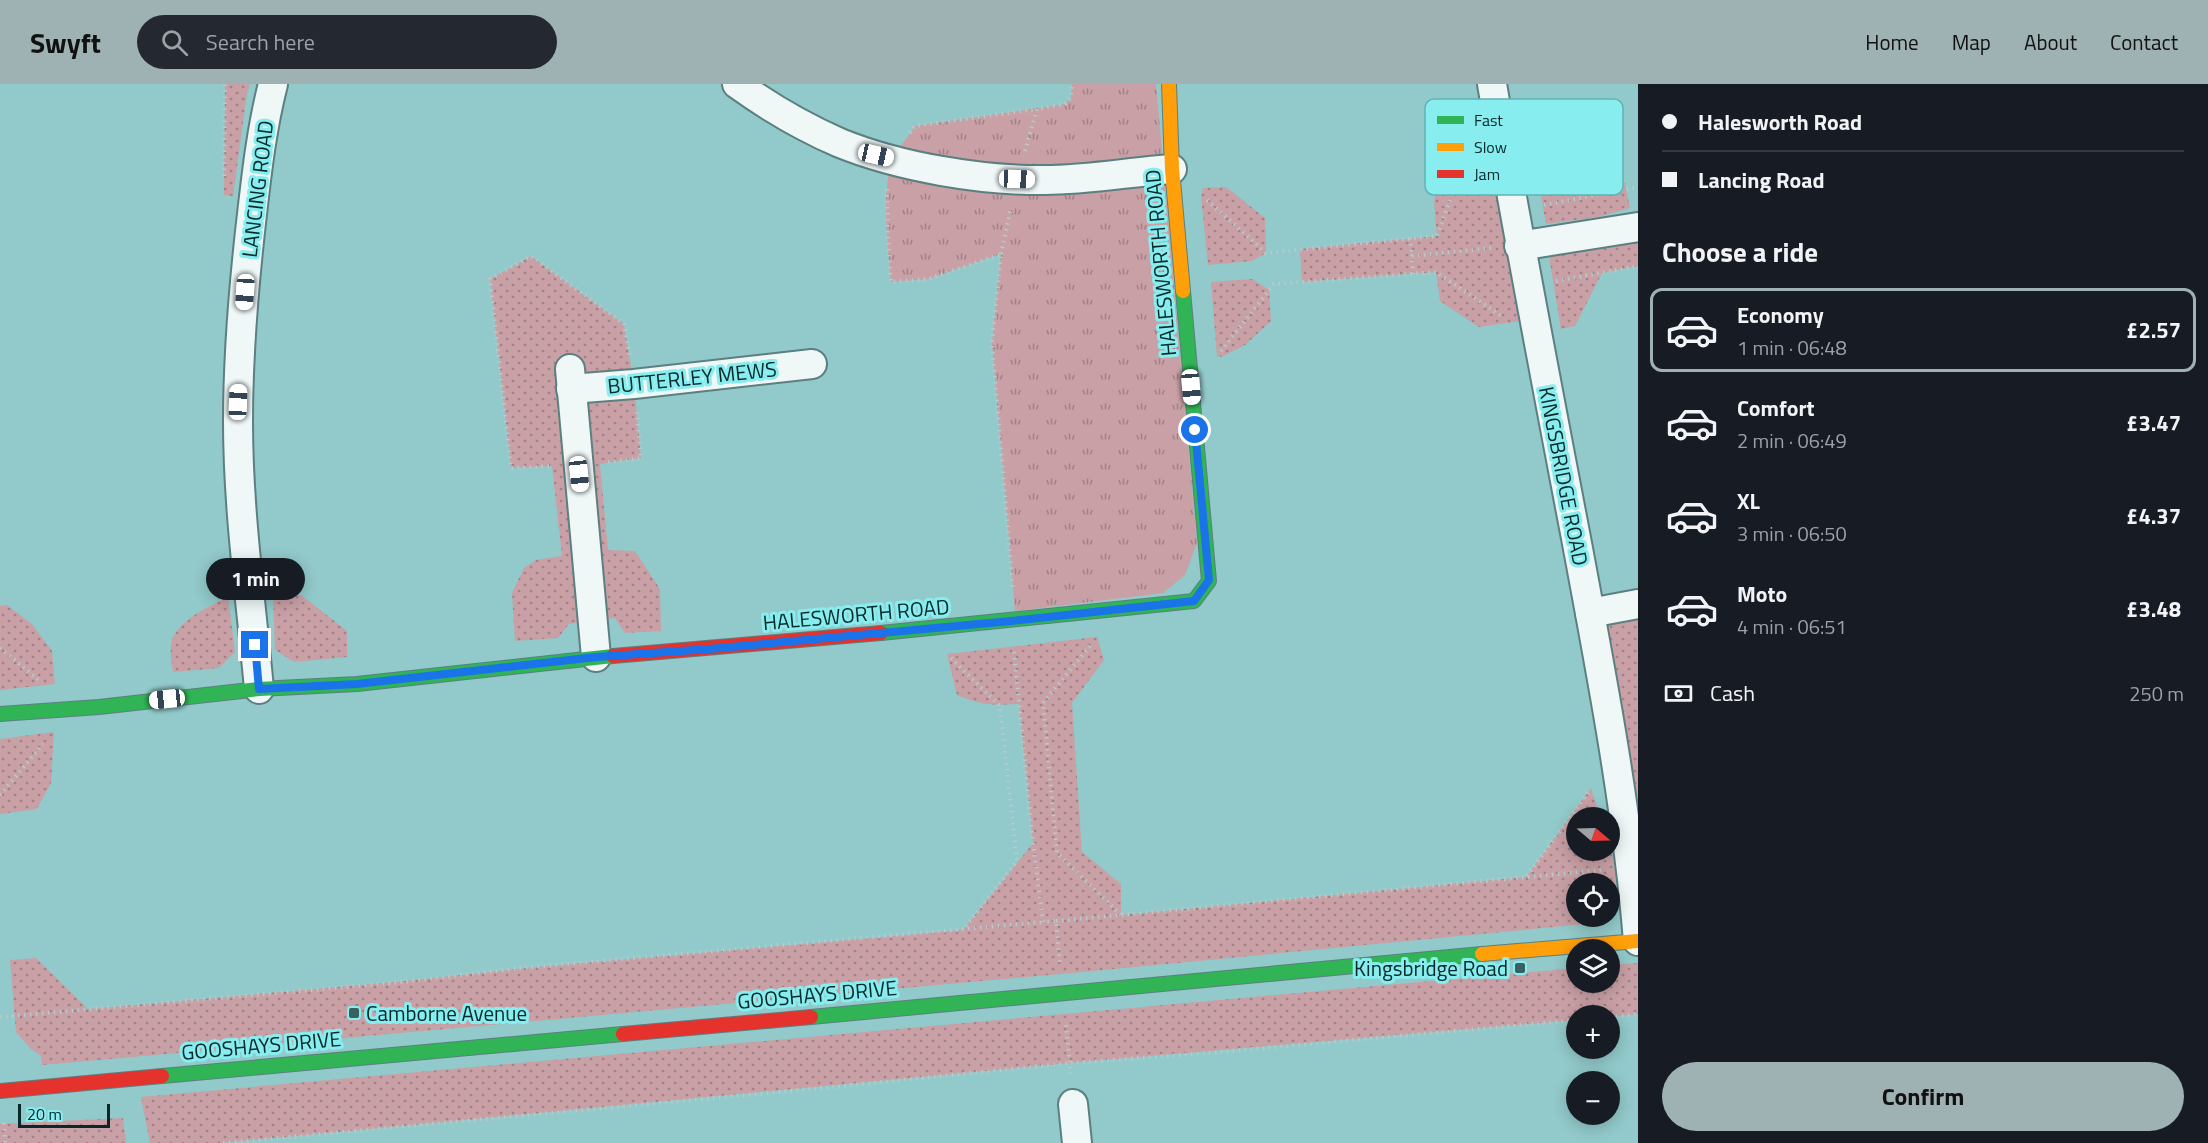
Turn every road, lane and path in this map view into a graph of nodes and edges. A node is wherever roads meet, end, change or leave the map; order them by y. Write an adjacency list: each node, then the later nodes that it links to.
1 (273, 84): 35 (street, LANCING ROAD)
2 (737, 84): 8 (street)
3 (1072, 84): 7 (path)
4 (1169, 84): 9 (street, HALESWORTH ROAD)
5 (1492, 84): 6 (street, KINGSBRIDGE ROAD)
6 (1495, 99)
7 (1037, 109): 8 (path); 10 (path)
8 (893, 159): 10 (street); 21 (path)
9 (1172, 169): 10 (street); 28 (street, HALESWORTH ROAD)
10 (1017, 179): 21 (path)
11 (1638, 187): 12 (path)
12 (1623, 190)
13 (1452, 195): 19 (path)
14 (1511, 195): 17 (street, KINGSBRIDGE ROAD)
15 (1597, 195): 17 (path)
16 (1207, 200): 19 (path)
17 (1514, 211): 20 (street, KINGSBRIDGE ROAD)
18 (1638, 227): 20 (street)
19 (1410, 238): 22 (path)
20 (1519, 246): 22 (path); 25 (street, KINGSBRIDGE ROAD)
21 (1001, 254): 32 (path)
22 (1412, 256): 24 (path)
23 (1638, 266): 25 (path)
24 (1413, 274): 26 (path); 28 (path)
25 (1528, 286): 26 (street, KINGSBRIDGE ROAD)
26 (1538, 341): 31 (street, KINGSBRIDGE ROAD)
27 (812, 364): 34 (street, BUTTERLEY MEWS)
28 (1191, 387): 30 (street, HALESWORTH ROAD)
29 (1638, 604): 31 (street)
30 (1119, 610): 32 (street, HALESWORTH ROAD); 42 (path)
31 (1590, 613): 38 (street, KINGSBRIDGE ROAD)
32 (1013, 621): 33 (street, HALESWORTH ROAD); 44 (path)
33 (921, 628): 34 (street, HALESWORTH ROAD); 45 (path)
34 (596, 657): 35 (street, HALESWORTH ROAD)
35 (259, 689): 36 (street, HALESWORTH ROAD)
36 (73, 709): 37 (street, HALESWORTH ROAD); 39 (path)
37 (0, 714)
38 (1614, 753): 40 (street, KINGSBRIDGE ROAD); 41 (path)
39 (0, 795)
40 (1632, 868): 41 (path); 46 (street, KINGSBRIDGE ROAD)
41 (1527, 877): 42 (path)
42 (1121, 915): 43 (path)
43 (1056, 921): 44 (path); 47 (path)
44 (1043, 922): 45 (path)
45 (963, 930): 50 (path)
46 (1638, 941): 47 (street, GOOSHAYS DRIVE)
47 (1062, 993): 52 (path); 53 (street, GOOSHAYS DRIVE)
48 (1638, 1014): 49 (path)
49 (1620, 1016)
50 (0, 1017)
51 (1566, 1021): 52 (path)
52 (1070, 1063): 54 (path); 55 (path)
53 (0, 1091)
54 (1073, 1104): 56 (street)
55 (223, 1143)
56 (1077, 1143)

